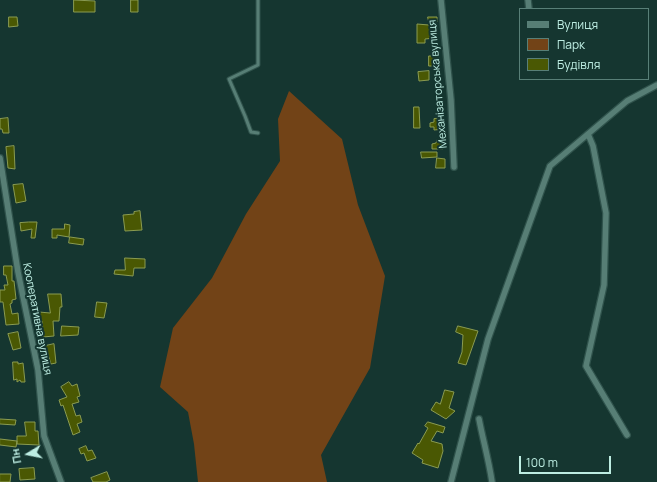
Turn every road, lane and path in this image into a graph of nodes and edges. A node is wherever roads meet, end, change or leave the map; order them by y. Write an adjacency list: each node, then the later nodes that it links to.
1 (258, 0): 4 (lane)
2 (441, 0): 7 (street, Механізаторська вулиця)
3 (657, 85): 5 (street)
4 (258, 133)
5 (588, 134): 9 (street); 11 (street)
6 (0, 158): 10 (street, Кооперативна вулиця)
7 (454, 167)
8 (479, 419): 12 (street)
9 (627, 435)
10 (61, 482)
11 (451, 482)
12 (492, 482)

